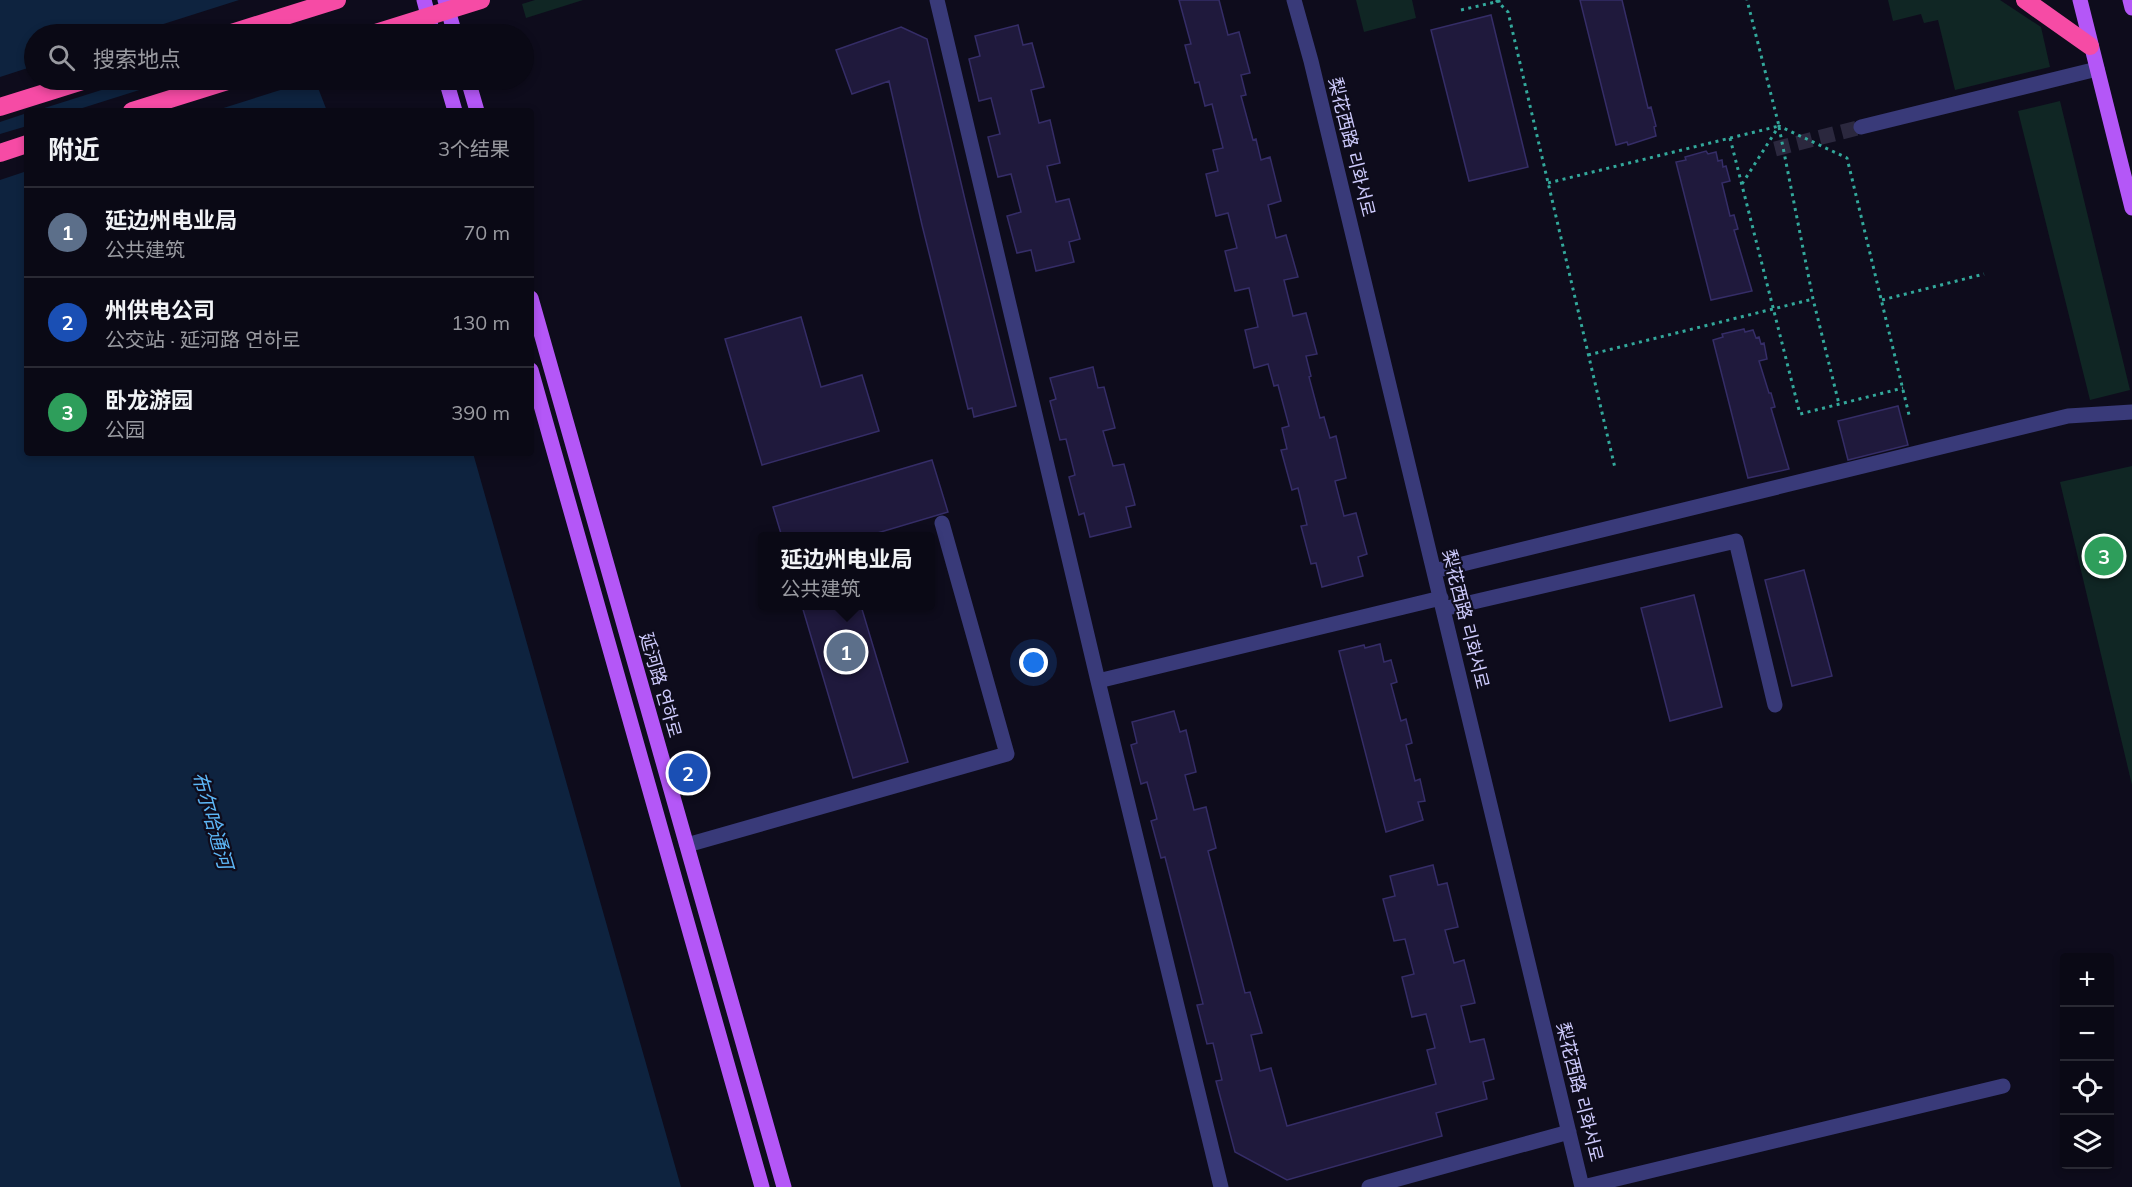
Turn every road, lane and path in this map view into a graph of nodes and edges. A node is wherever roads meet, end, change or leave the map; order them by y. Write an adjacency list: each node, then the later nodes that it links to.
1 (337, 0): 16 (highway)
2 (481, 0): 12 (highway)
3 (936, 0): 53 (street)
4 (1294, 0): 20 (street, 梨花西路 리화서로)
5 (1301, 0): 20 (street, 梨花西路 리화서로)
6 (1504, 0): 11 (path)
7 (1747, 0): 30 (path)
8 (2025, 0): 19 (highway)
9 (2080, 0): 19 (main road)
10 (2130, 0): 13 (main road)
11 (1497, 1): 14 (path); 35 (path)
12 (447, 5): 15 (highway); 18 (main road)
13 (2132, 8)
14 (1461, 10)
15 (428, 17): 17 (highway)
16 (260, 24)
17 (405, 24)
18 (452, 24)
19 (2090, 46): 21 (main road)
20 (1311, 61): 51 (street, 梨花西路 리화서로)
21 (2097, 69): 31 (street); 37 (main road)
22 (54, 90): 26 (highway)
23 (199, 90): 27 (highway)
24 (449, 90): 28 (main road)
25 (471, 90): 29 (main road)
26 (0, 107)
27 (142, 108)
28 (454, 108)
29 (476, 108)
30 (1779, 126): 32 (path); 36 (path); 39 (path); 40 (path)
31 (1861, 127)
32 (1730, 138): 35 (path); 36 (path)
33 (24, 145): 34 (highway)
34 (0, 153)
35 (1548, 183): 43 (path)
36 (1742, 184): 42 (path)
37 (2132, 208)
38 (1984, 274): 40 (path)
39 (1813, 299): 42 (path); 46 (path)
40 (1882, 300): 45 (path)
41 (534, 308): 55 (main road, 延河路 연하로)
42 (1773, 309): 43 (path); 46 (path)
43 (1588, 355): 49 (path)
44 (534, 381): 58 (main road)
45 (1903, 388): 46 (path); 48 (path)
46 (1839, 404)
47 (2132, 412): 51 (street)
48 (1910, 419)
49 (1615, 468)
50 (942, 523): 55 (street)
51 (1434, 571): 52 (street, 梨花西路 리화서로)
52 (1442, 604): 53 (street); 54 (street); 57 (street, 梨花西路 리화서로)
53 (1098, 681): 60 (street)
54 (1775, 705)
55 (687, 845): 59 (main road, 延河路 연하로)
56 (2003, 1086): 62 (street)
57 (1569, 1132): 61 (street); 62 (street, 梨花西路 리화서로)
58 (762, 1187)
59 (784, 1187)
60 (1221, 1187)
61 (1369, 1187)
62 (1583, 1187)

